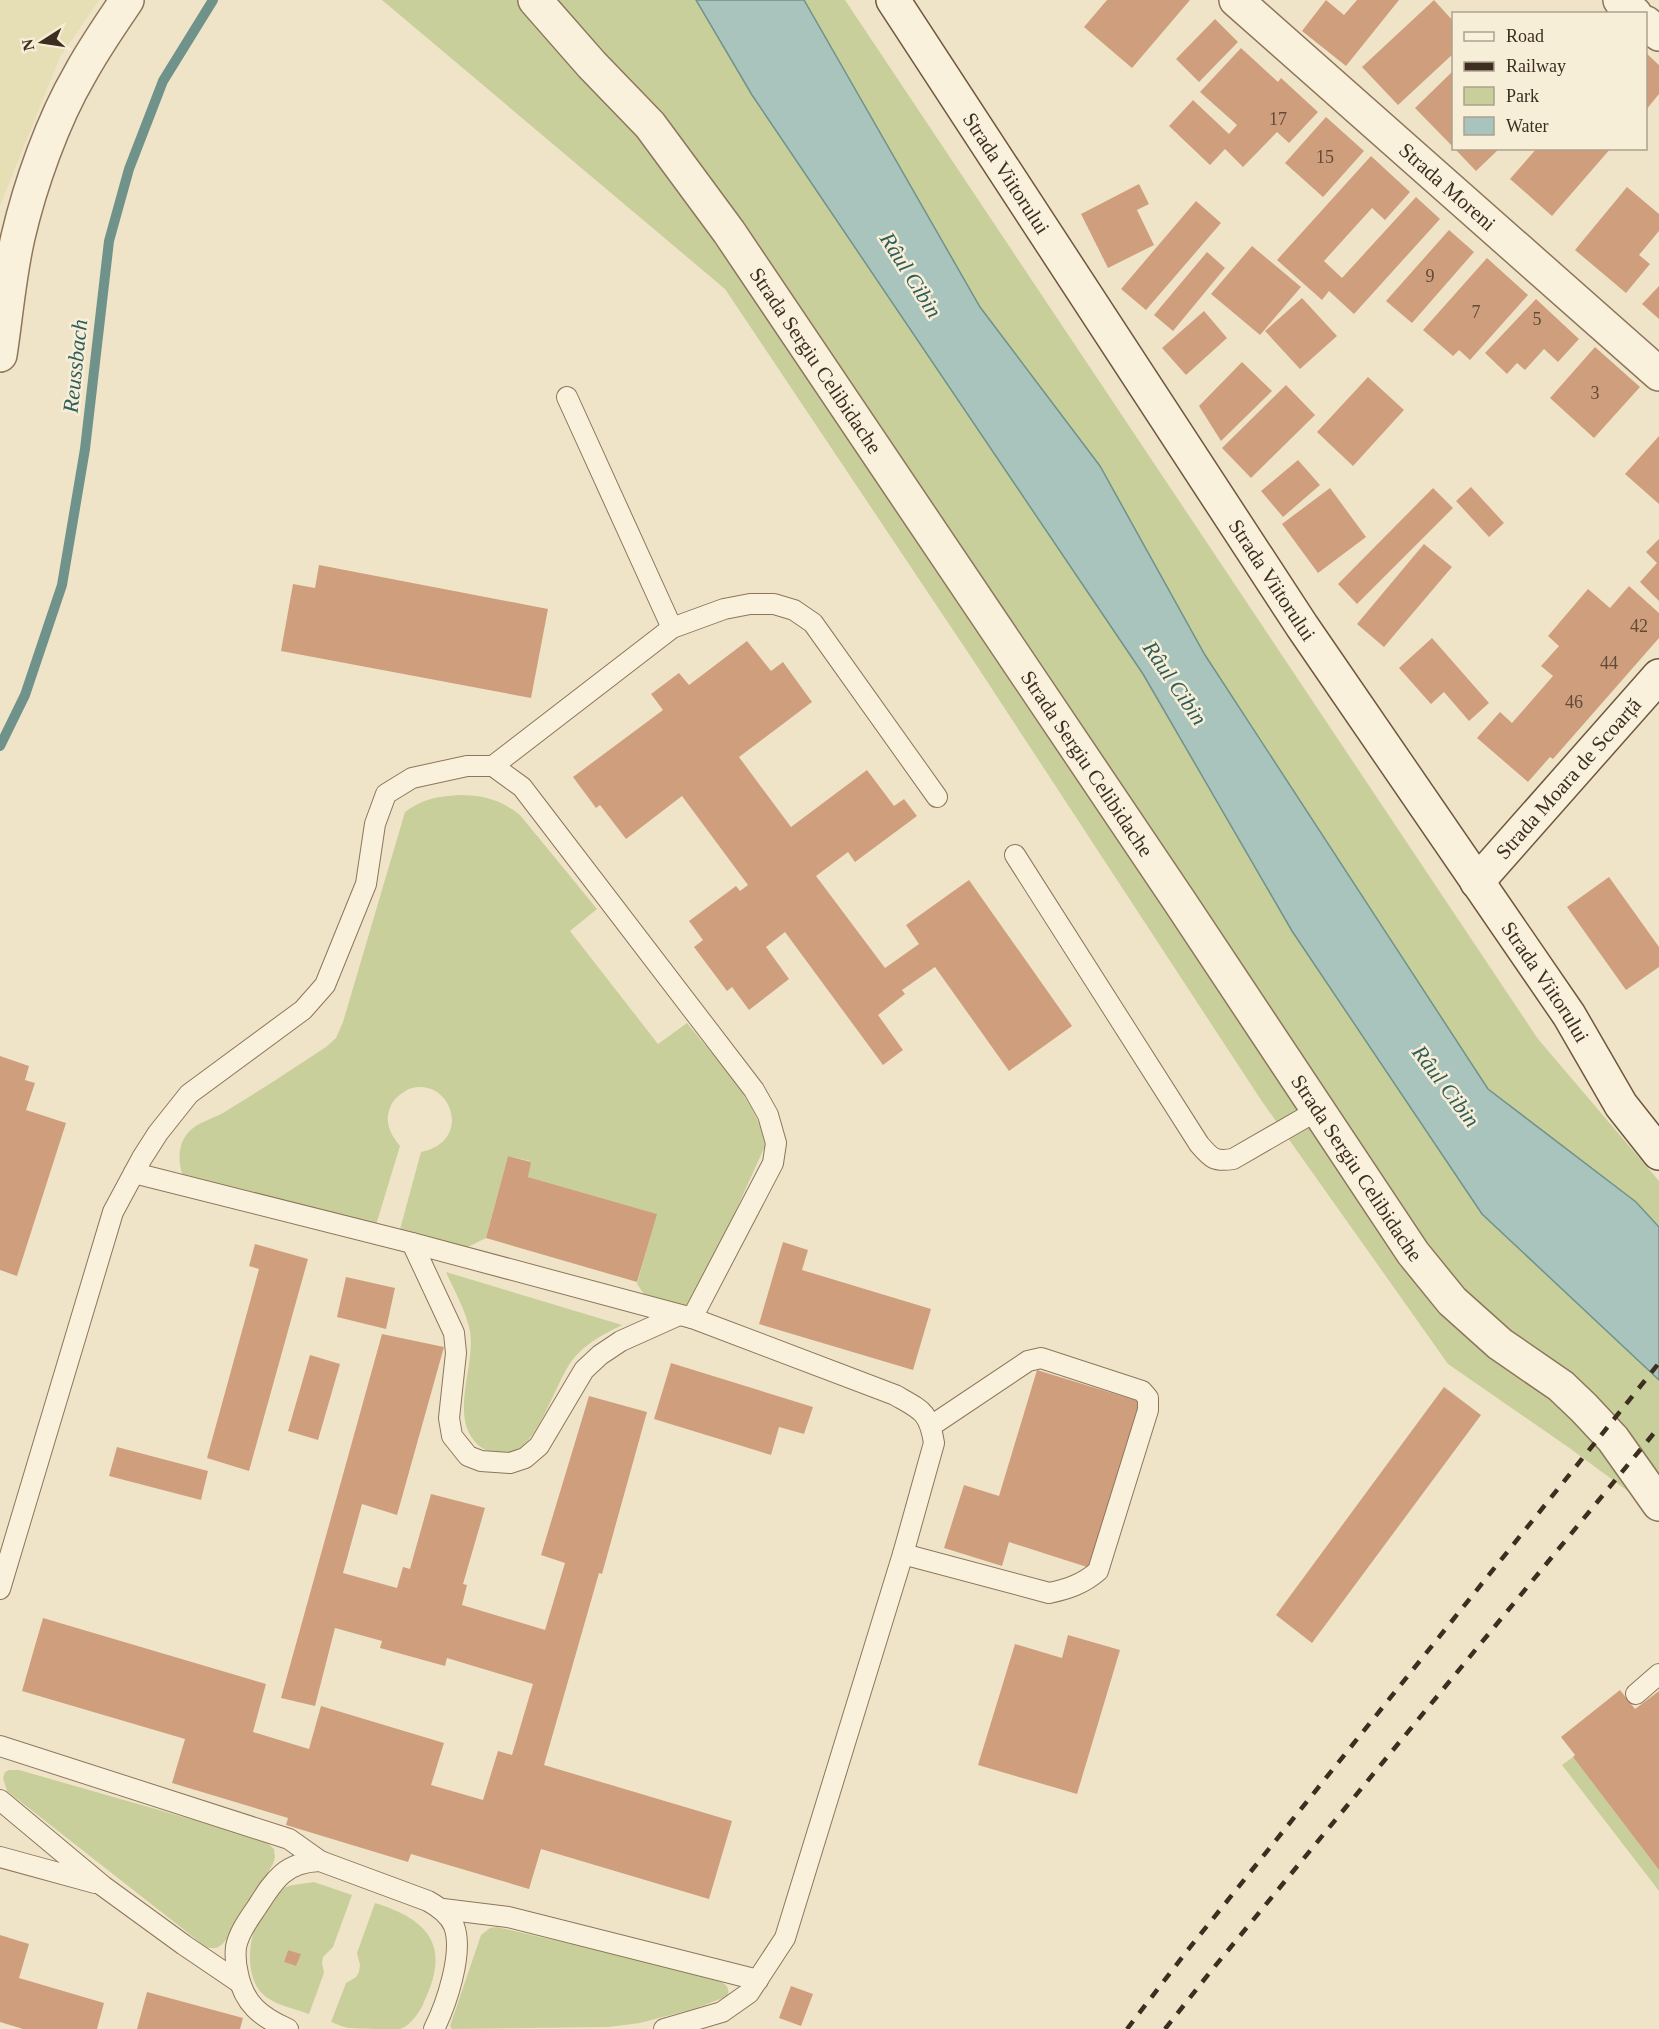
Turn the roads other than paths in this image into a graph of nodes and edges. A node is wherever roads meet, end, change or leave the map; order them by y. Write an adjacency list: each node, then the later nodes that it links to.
1 (127, 0): 9 (street)
2 (535, 0): 18 (street, Strada Sergiu Celibidache)
3 (893, 0): 17 (street, Strada Viitorului)
4 (1236, 0): 10 (street, Strada Moreni)
5 (1620, 0): 6 (street)
6 (1633, 12)
7 (1647, 23): 8 (street)
8 (1659, 34)
9 (0, 356)
10 (1659, 374)
11 (567, 398): 12 (lane)
12 (672, 628): 14 (lane); 15 (lane)
13 (1659, 676): 17 (street, Strada Moara de Scoarță)
14 (493, 766): 20 (lane); 22 (lane)
15 (937, 797)
16 (1015, 855): 18 (lane)
17 (1477, 882): 19 (street, Strada Viitorului)
18 (1318, 1110): 24 (street, Strada Sergiu Celibidache)
19 (1659, 1153)
20 (134, 1173): 21 (lane); 26 (lane)
21 (412, 1243): 22 (lane); 22 (lane)
22 (685, 1317): 23 (lane)
23 (931, 1426): 25 (lane); 25 (lane)
24 (1659, 1504)
25 (903, 1554): 35 (lane)
26 (0, 1589)
27 (1659, 1674): 28 (lane)
28 (1636, 1694)
29 (0, 1746): 32 (lane)
30 (0, 1800): 33 (lane)
31 (0, 1857): 33 (lane)
32 (320, 1861): 34 (lane); 36 (lane)
33 (103, 1886): 36 (lane)
34 (442, 1909): 35 (lane); 38 (lane)
35 (758, 1980): 39 (lane)
36 (240, 1983): 37 (lane)
37 (288, 2029)
38 (434, 2029)
39 (664, 2029)

